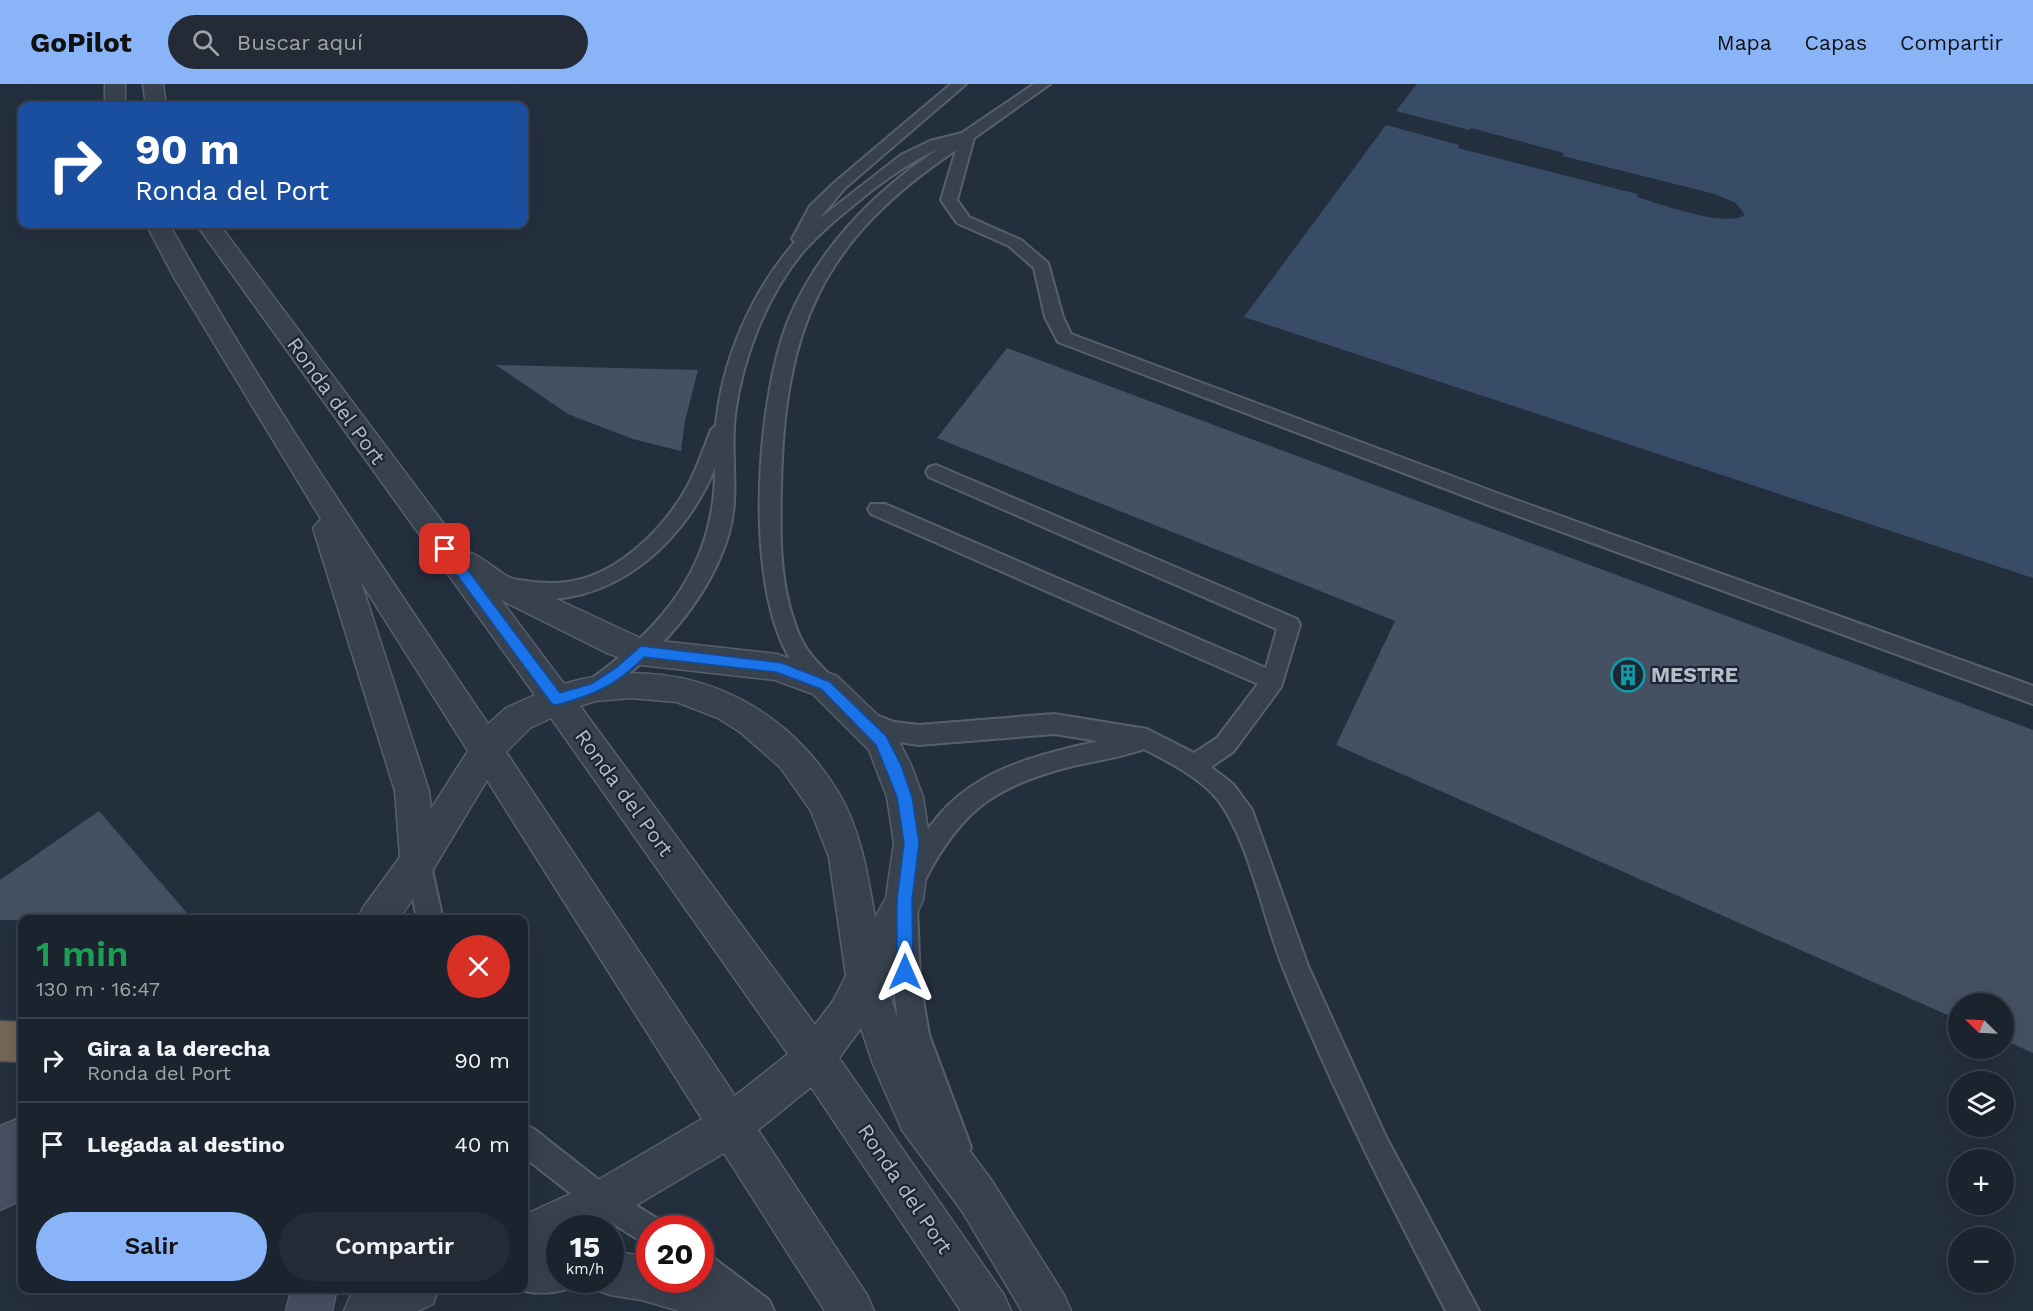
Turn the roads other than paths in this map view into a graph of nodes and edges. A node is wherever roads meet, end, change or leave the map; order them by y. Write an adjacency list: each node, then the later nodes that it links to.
1 (115, 84): 5 (street)
2 (153, 84): 6 (street)
3 (959, 84): 10 (lane)
4 (1043, 84): 7 (lane)
5 (115, 102)
6 (155, 102)
7 (968, 136): 10 (lane); 19 (lane); 21 (lane)
8 (159, 228): 13 (street)
9 (210, 228): 15 (street, Ronda del Port)
10 (789, 259): 11 (lane)
11 (726, 415): 16 (lane); 17 (lane)
12 (936, 472): 18 (lane)
13 (318, 492): 25 (street); 27 (street)
14 (878, 509): 18 (lane)
15 (431, 530): 16 (street); 22 (street, Ronda del Port)
16 (496, 584): 17 (street)
17 (641, 652): 19 (street); 20 (lane)
18 (1274, 681): 26 (lane)
19 (825, 686): 23 (street)
20 (595, 688): 22 (street); 31 (street)
21 (2033, 695)
22 (557, 700): 25 (street); 34 (street, Ronda del Port)
23 (860, 717): 24 (lane); 28 (street)
24 (1147, 739): 26 (lane); 28 (lane)
25 (486, 750): 27 (street); 35 (street)
26 (1192, 767): 58 (lane)
27 (418, 861): 29 (street); 30 (lane)
28 (904, 900): 31 (street); 41 (lane)
29 (380, 915)
30 (429, 915)
31 (866, 980): 34 (street); 41 (street)
32 (0, 1041): 33 (highway)
33 (18, 1042)
34 (815, 1059): 35 (street); 56 (street, Ronda del Port)
35 (731, 1125): 42 (street); 55 (street)
36 (18, 1140): 38 (main road)
37 (528, 1142): 42 (lane)
38 (0, 1147)
39 (18, 1169): 40 (main road)
40 (0, 1188)
41 (977, 1196): 57 (street)
42 (603, 1201): 43 (lane); 44 (street)
43 (636, 1223)
44 (528, 1236)
45 (528, 1270): 46 (street)
46 (546, 1270)
47 (624, 1274): 53 (street)
48 (714, 1278): 54 (lane)
49 (314, 1293): 51 (main road)
50 (406, 1293): 52 (street)
51 (309, 1311)
52 (367, 1311)
53 (733, 1311)
54 (758, 1311)
55 (851, 1311)
56 (988, 1311)
57 (1048, 1311)
58 (1463, 1311)

